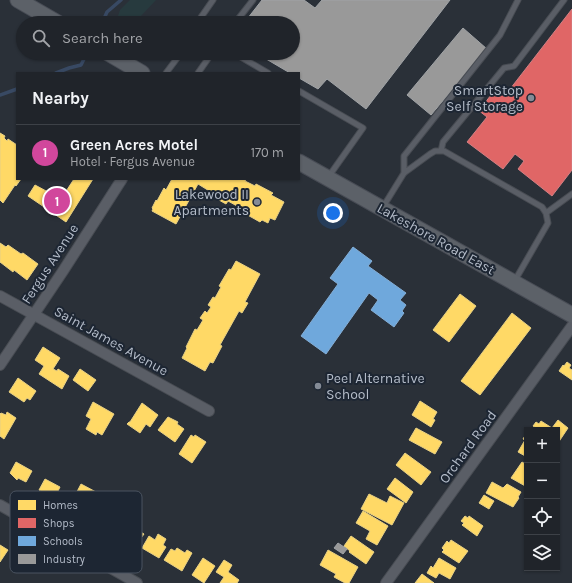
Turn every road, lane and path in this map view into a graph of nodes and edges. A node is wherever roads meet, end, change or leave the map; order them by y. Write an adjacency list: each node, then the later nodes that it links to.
1 (18, 0): 6 (main road)
2 (213, 0): 7 (lane)
3 (253, 0): 8 (lane)
4 (518, 0): 20 (lane)
5 (564, 0): 18 (lane)
6 (46, 16)
7 (202, 16)
8 (240, 16)
9 (120, 60): 13 (main road)
10 (176, 60): 14 (lane)
11 (207, 60): 15 (lane)
12 (246, 60): 16 (lane)
13 (140, 72)
14 (167, 72)
15 (199, 72)
16 (266, 72)
17 (300, 92): 21 (lane)
18 (442, 151): 20 (lane); 25 (lane)
19 (300, 163): 21 (main road, Lakeshore Road East)
20 (404, 173): 24 (lane)
21 (327, 178): 24 (main road, Lakeshore Road East)
22 (121, 180): 28 (street, Fergus Avenue)
23 (572, 194): 25 (lane)
24 (382, 209): 26 (main road, Lakeshore Road East)
25 (546, 213): 26 (lane)
26 (513, 282): 29 (main road, Lakeshore Road East)
27 (0, 296): 28 (street, Saint James Avenue)
28 (34, 315): 30 (street, Fergus Avenue); 31 (street, Saint James Avenue)
29 (572, 317): 36 (street, Orchard Road)
30 (0, 365)
31 (209, 411)
32 (0, 505): 33 (street)
33 (10, 511)
34 (119, 573): 35 (street)
35 (137, 583)
36 (386, 583)

